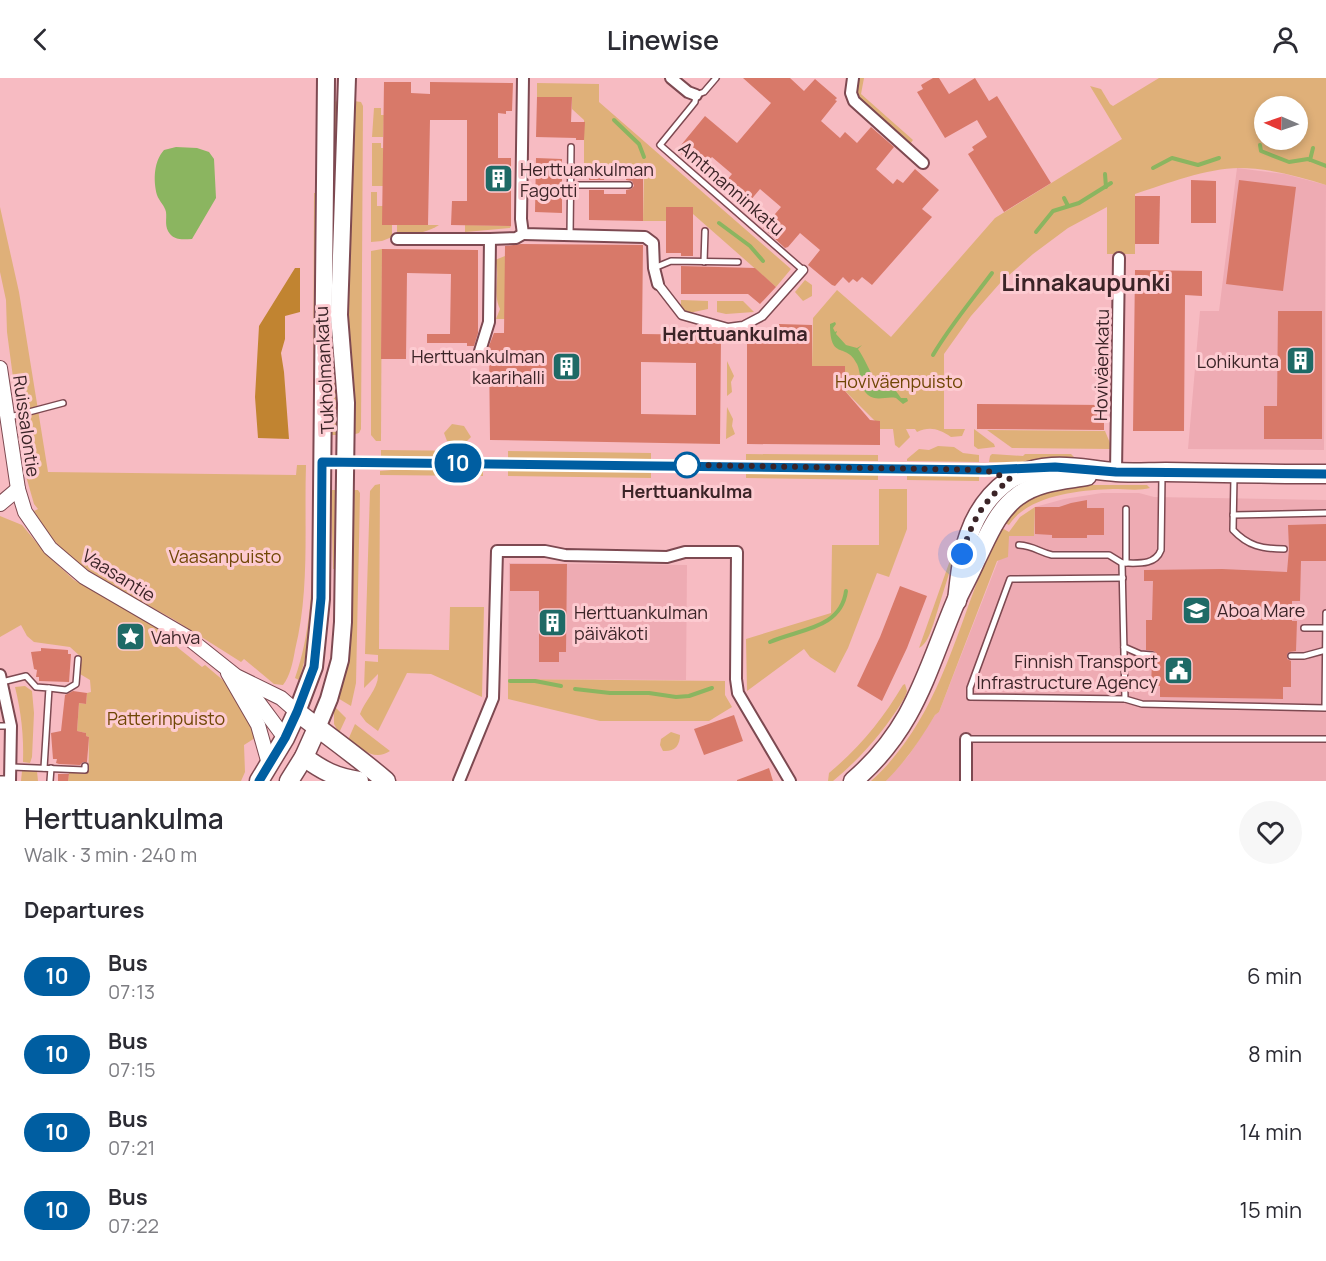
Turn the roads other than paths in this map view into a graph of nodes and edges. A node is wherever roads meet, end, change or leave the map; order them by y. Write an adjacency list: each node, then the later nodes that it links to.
1 (326, 78): 27 (main road, Tukholmankatu)
2 (347, 78): 28 (main road, Tukholmankatu)
3 (523, 78): 13 (street)
4 (671, 78): 7 (street)
5 (716, 78): 7 (lane)
6 (853, 78): 9 (street)
7 (696, 95): 21 (lane, Amtmanninkatu)
8 (571, 147): 10 (lane)
9 (923, 163)
10 (571, 185): 11 (lane); 14 (lane)
11 (629, 185)
12 (705, 231): 18 (lane)
13 (523, 234): 14 (street); 16 (street)
14 (570, 236): 20 (street)
15 (397, 239): 16 (street)
16 (490, 239): 23 (street)
17 (1119, 258): 31 (street, Hoviväenkatu)
18 (704, 262): 19 (lane); 20 (lane)
19 (738, 262)
20 (654, 268): 22 (street)
21 (803, 270): 22 (street)
22 (658, 284)
23 (480, 351)
24 (0, 368): 26 (street, Ruissalontie)
25 (63, 403): 26 (lane)
26 (7, 418): 38 (street, Ruissalontie)
27 (322, 462): 28 (lane); 61 (main road, Tukholmankatu)
28 (346, 462): 30 (lane); 63 (main road, Tukholmankatu)
29 (1039, 469): 30 (lane); 31 (main road); 35 (main road)
30 (985, 470): 35 (lane)
31 (1116, 472): 32 (main road); 36 (main road)
32 (1162, 472): 33 (main road); 45 (lane)
33 (1234, 473): 34 (main road); 42 (lane)
34 (1326, 474)
35 (1010, 479): 36 (lane); 47 (main road)
36 (1032, 487): 47 (main road)
37 (0, 489): 38 (street)
38 (18, 489): 39 (street); 56 (street, Vaasantie)
39 (0, 504)
40 (1126, 509): 45 (lane)
41 (1326, 513): 42 (lane)
42 (1233, 515): 44 (lane)
43 (1019, 544): 45 (lane)
44 (1284, 549)
45 (1124, 563): 46 (lane)
46 (1122, 578): 51 (lane); 60 (lane)
47 (957, 601): 80 (main road)
48 (1326, 613): 50 (lane)
49 (1304, 628): 50 (lane)
50 (1326, 628): 52 (lane)
51 (1124, 647): 53 (lane); 60 (lane)
52 (1326, 650): 54 (lane); 60 (lane)
53 (1152, 655)
54 (1292, 656)
55 (78, 659): 59 (lane)
56 (226, 669): 58 (street, Vaasantie); 68 (street, Vaasantie)
57 (1, 679): 59 (lane); 62 (street)
58 (243, 681): 61 (street, Vaasantie); 64 (street, Vaasantie)
59 (49, 688): 71 (lane)
60 (1125, 699)
61 (297, 712): 63 (main road); 64 (main road)
62 (6, 726): 69 (street)
63 (317, 728): 67 (main road); 77 (main road)
64 (285, 738): 67 (main road); 68 (main road)
65 (966, 739): 66 (lane); 81 (street)
66 (1326, 739)
67 (304, 757): 75 (main road); 76 (main road)
68 (269, 764): 74 (main road)
69 (12, 766): 71 (lane); 72 (street)
70 (85, 766): 71 (lane)
71 (47, 768): 73 (lane)
72 (7, 780)
73 (50, 781)
74 (260, 781)
75 (289, 781)
76 (359, 781)
77 (386, 781)
78 (459, 781): 79 (street)
79 (790, 781)
80 (853, 781)
81 (966, 781)

